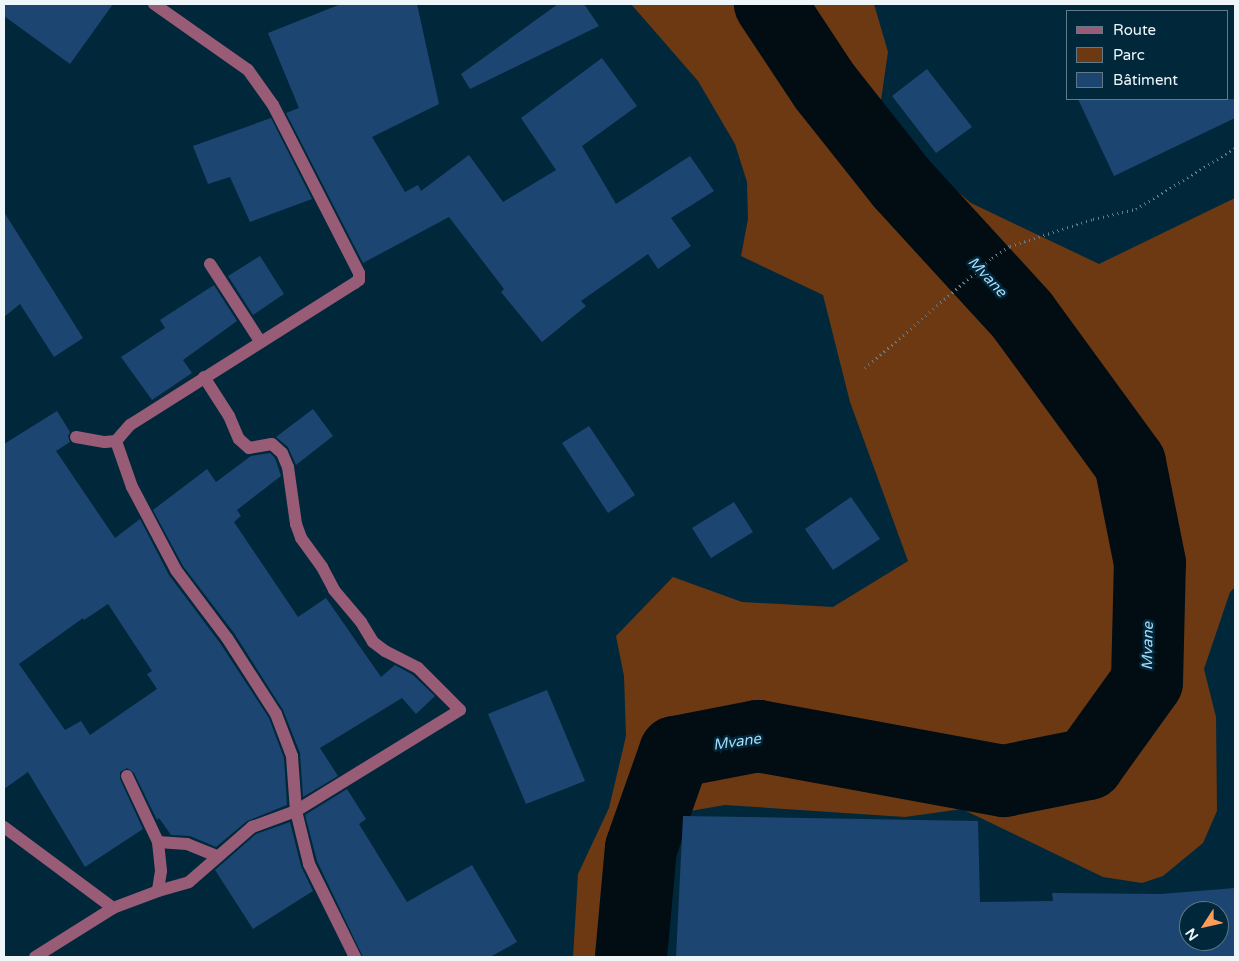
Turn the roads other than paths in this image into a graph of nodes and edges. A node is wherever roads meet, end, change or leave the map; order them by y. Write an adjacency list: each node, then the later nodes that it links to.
1 (154, 4): 3 (street)
2 (210, 264): 3 (street)
3 (260, 341): 4 (street)
4 (204, 377): 6 (street); 8 (street)
5 (76, 437): 6 (street)
6 (116, 441): 8 (street)
7 (127, 776): 10 (street)
8 (296, 811): 11 (street); 15 (street)
9 (4, 827): 13 (street)
10 (158, 842): 11 (street); 12 (street)
11 (216, 856): 12 (street)
12 (158, 890): 13 (street)
13 (113, 908): 14 (street)
14 (36, 957)
15 (355, 957)

